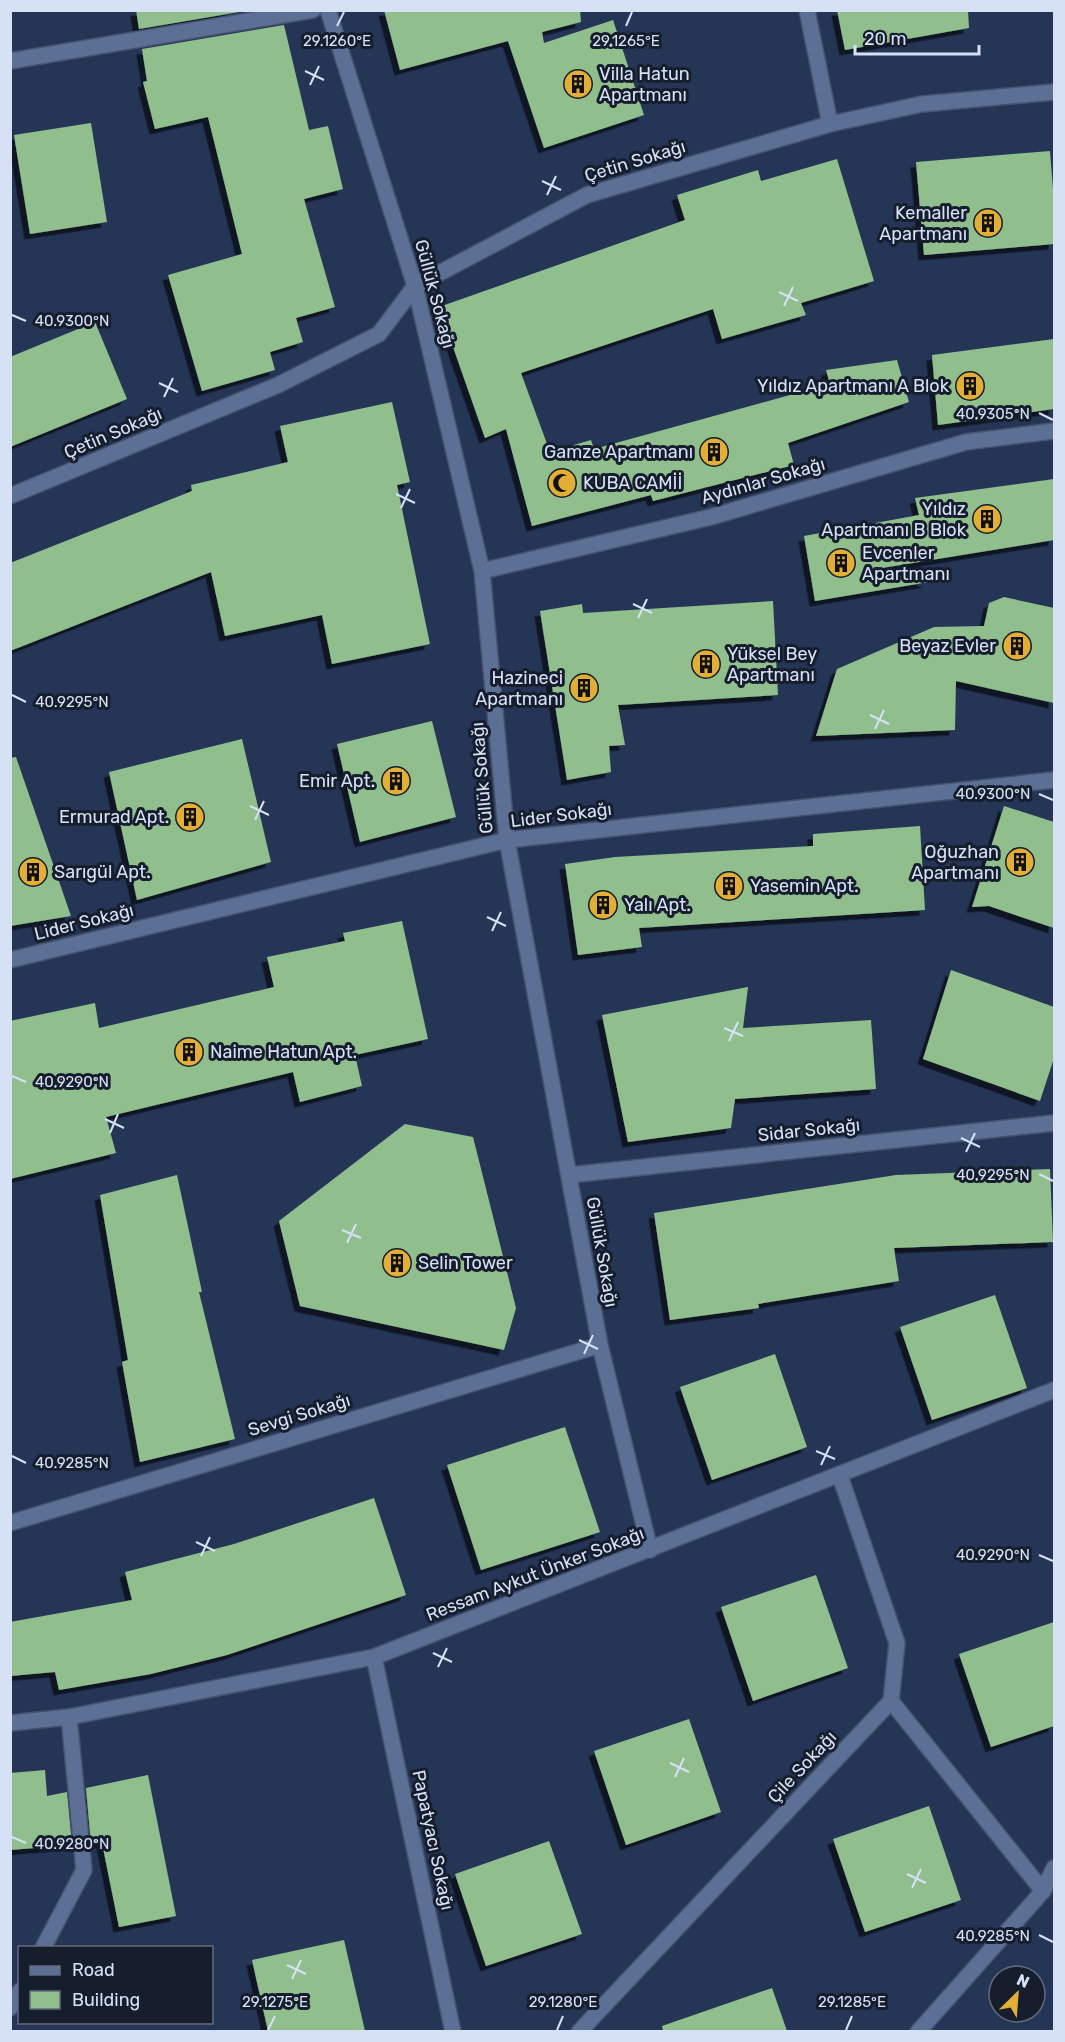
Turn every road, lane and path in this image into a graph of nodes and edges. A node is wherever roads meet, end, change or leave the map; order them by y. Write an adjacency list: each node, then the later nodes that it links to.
1 (313, 10): 4 (street)
2 (328, 10): 7 (street, Güllük Sokağı)
3 (807, 10): 6 (street)
4 (10, 61)
5 (1054, 92): 6 (street, Çetin Sokağı)
6 (831, 124): 7 (street, Çetin Sokağı)
7 (415, 286): 9 (street, Çetin Sokağı); 10 (street, Güllük Sokağı)
8 (1054, 431): 10 (street, Aydınlar Sokağı)
9 (10, 496)
10 (482, 571): 12 (street, Güllük Sokağı)
11 (1054, 780): 12 (street, Lider Sokağı)
12 (507, 840): 13 (street, Lider Sokağı); 15 (street, Güllük Sokağı)
13 (10, 960)
14 (1054, 1123): 15 (street, Sidar Sokağı)
15 (568, 1175): 16 (street, Güllük Sokağı)
16 (600, 1345): 19 (street, Sevgi Sokağı); 20 (street, Güllük Sokağı)
17 (1054, 1390): 18 (street, Ressam Aykut Ünker Sokağı)
18 (840, 1476): 20 (street, Ressam Aykut Ünker Sokağı); 22 (street)
19 (10, 1523)
20 (650, 1550): 21 (street, Ressam Aykut Ünker Sokağı)
21 (374, 1657): 23 (street, Ressam Aykut Ünker Sokağı); 30 (street, Papatyacı Sokağı)
22 (891, 1701): 26 (street); 31 (street, Çile Sokağı)
23 (69, 1717): 24 (street, Ressam Aykut Ünker Sokağı); 27 (street)
24 (10, 1723)
25 (1054, 1868): 26 (street)
26 (1043, 1891): 32 (street)
27 (44, 1946)
28 (18, 1994): 29 (street)
29 (10, 2008)
30 (453, 2031)
31 (579, 2031)
32 (918, 2031)

